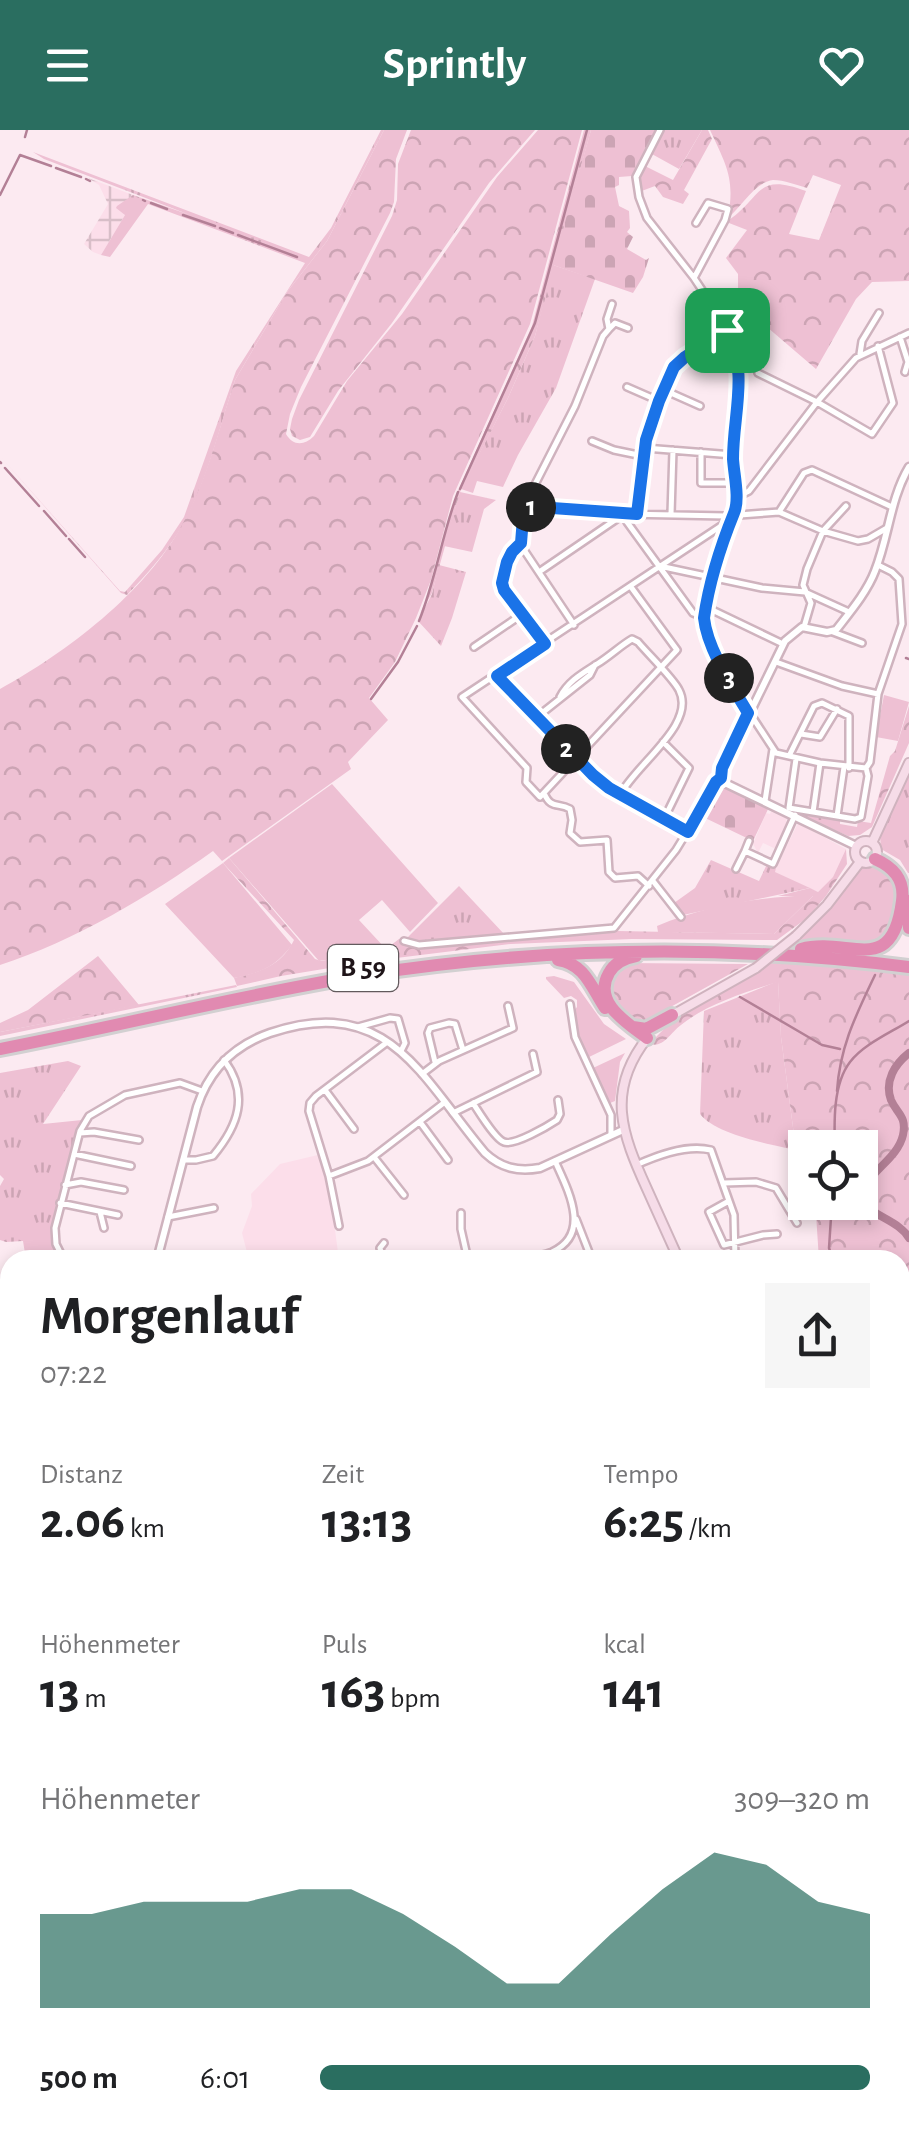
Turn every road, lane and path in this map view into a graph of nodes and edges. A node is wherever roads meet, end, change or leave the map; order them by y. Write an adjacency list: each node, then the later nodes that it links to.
1 (660, 130): 3 (street)
2 (696, 222): 3 (street)
3 (694, 278): 8 (street)
4 (612, 304): 7 (street)
5 (880, 314): 12 (street)
6 (628, 328): 7 (street)
7 (609, 329): 28 (street)
8 (727, 330): 16 (street); 24 (street)
9 (909, 333): 10 (street)
10 (900, 337): 11 (street); 13 (street)
11 (878, 346): 12 (street); 18 (street)
12 (860, 354): 18 (street)
13 (905, 372)
14 (758, 373): 18 (street)
15 (627, 387): 17 (street)
16 (664, 390): 17 (street); 19 (street)
17 (659, 401): 22 (street)
18 (817, 402): 27 (street)
19 (700, 406)
20 (592, 441): 22 (street)
21 (672, 450): 22 (street); 23 (street); 34 (street)
22 (644, 452): 33 (street)
23 (701, 452): 24 (street); 26 (street)
24 (733, 454): 26 (street)
25 (909, 466): 30 (street)
26 (734, 483): 27 (street)
27 (735, 498): 35 (street)
28 (524, 506): 32 (street); 39 (street)
29 (846, 506): 38 (street)
30 (892, 507): 31 (street); 37 (street)
31 (779, 512): 35 (street); 38 (street)
32 (624, 514): 33 (street); 41 (street); 42 (street)
33 (637, 514): 34 (street)
34 (671, 514): 35 (street)
35 (734, 514): 43 (street)
36 (724, 524): 41 (street)
37 (888, 528): 38 (street); 40 (street)
38 (823, 531): 45 (street)
39 (521, 543): 42 (street); 48 (street)
40 (878, 564): 47 (street); 60 (street)
41 (660, 567): 43 (street); 44 (street); 49 (street)
42 (539, 572): 50 (street)
43 (714, 578): 45 (street); 46 (street)
44 (631, 587): 50 (street); 58 (street)
45 (808, 593): 47 (street); 51 (street)
46 (706, 607): 49 (street); 55 (street)
47 (849, 612): 52 (street)
48 (522, 614): 54 (street); 56 (street)
49 (704, 618): 62 (street)
50 (574, 625): 54 (street)
51 (804, 627): 52 (street); 55 (street)
52 (833, 632): 53 (street)
53 (862, 643)
54 (545, 644): 59 (street)
55 (783, 644): 57 (street)
56 (474, 647)
57 (773, 662): 60 (street); 62 (street)
58 (660, 669): 63 (street); 65 (street); 68 (street)
59 (497, 676): 63 (street); 74 (street)
60 (878, 694): 72 (street)
61 (837, 709): 64 (street); 64 (street); 71 (street)
62 (748, 713): 66 (street); 73 (street)
63 (537, 717): 68 (street)
64 (801, 734): 67 (street)
65 (663, 742): 75 (street); 80 (street)
66 (773, 749): 67 (street); 76 (street)
67 (792, 758): 69 (street); 77 (street)
68 (575, 760): 74 (street); 75 (street)
69 (820, 763): 71 (street); 78 (street)
70 (909, 763): 85 (main road)
71 (846, 767): 72 (street); 79 (street)
72 (866, 768): 79 (street)
73 (721, 778): 76 (street); 81 (street)
74 (542, 794): 88 (street)
75 (620, 794): 80 (street)
76 (765, 801): 77 (street)
77 (792, 812): 78 (street); 83 (street); 84 (street)
78 (813, 812): 79 (street)
79 (837, 816)
80 (664, 819): 81 (street)
81 (688, 832): 88 (street)
82 (750, 841): 84 (street)
83 (856, 846): 85 (main road); 86 (main road)
84 (745, 851): 87 (street)
85 (875, 852): 86 (main road); 89 (highway); 93 (highway)
86 (860, 862): 93 (main road)
87 (736, 870)
88 (651, 883): 90 (street); 92 (street)
89 (909, 895): 91 (highway)
90 (681, 917)
91 (909, 928)
92 (404, 941)
93 (799, 943): 96 (highway, B 59); 99 (main road, bridge); 102 (highway, B 59)
94 (694, 952): 95 (highway, B 59); 96 (highway, B 59); 101 (highway)
95 (511, 958): 103 (highway); 105 (highway, B 59)
96 (909, 963)
97 (570, 1004): 122 (street)
98 (508, 1006): 106 (street)
99 (672, 1015): 101 (highway); 103 (main road)
100 (358, 1026): 104 (street); 107 (street); 109 (street)
101 (632, 1026): 103 (highway)
102 (0, 1040)
103 (645, 1040): 120 (main road)
104 (388, 1041): 107 (street); 112 (street)
105 (0, 1048)
106 (462, 1050): 110 (street); 110 (street)
107 (401, 1051): 111 (street)
108 (534, 1054): 116 (street)
109 (224, 1060): 113 (street); 126 (street)
110 (435, 1063): 111 (street)
111 (422, 1074): 115 (street)
112 (325, 1090): 119 (street); 131 (street)
113 (202, 1091): 121 (street); 126 (street)
114 (558, 1100): 116 (street)
115 (445, 1102): 117 (street); 118 (street)
116 (473, 1104): 117 (street)
117 (453, 1113): 128 (street)
118 (420, 1122): 125 (street); 127 (street)
119 (354, 1129)
120 (624, 1130): 122 (street); 129 (main road)
121 (80, 1133): 123 (street); 124 (street)
122 (612, 1134): 128 (street)
123 (139, 1140)
124 (74, 1154): 130 (street); 133 (street)
125 (374, 1157): 131 (street); 135 (street)
126 (183, 1160): 143 (street)
127 (448, 1160)
128 (555, 1161): 142 (street)
129 (636, 1165): 132 (street); 156 (main road)
130 (131, 1166)
131 (329, 1176): 145 (street)
132 (724, 1183): 136 (street); 144 (street)
133 (65, 1185): 134 (street); 137 (street)
134 (124, 1190)
135 (404, 1195)
136 (729, 1201): 148 (street); 148 (street)
137 (60, 1203): 139 (street); 150 (street)
138 (214, 1208): 143 (street)
139 (100, 1212): 141 (street); 146 (street)
140 (461, 1213): 153 (street)
141 (118, 1215)
142 (575, 1216): 154 (street); 155 (street)
143 (168, 1217): 151 (street)
144 (797, 1223)
145 (339, 1226)
146 (104, 1228)
147 (777, 1234): 148 (street)
148 (735, 1242): 157 (street)
149 (384, 1243): 152 (street)
150 (59, 1250)
151 (160, 1250)
152 (380, 1250)
153 (466, 1250)
154 (555, 1250)
155 (588, 1250)
156 (674, 1250)
157 (735, 1250)

